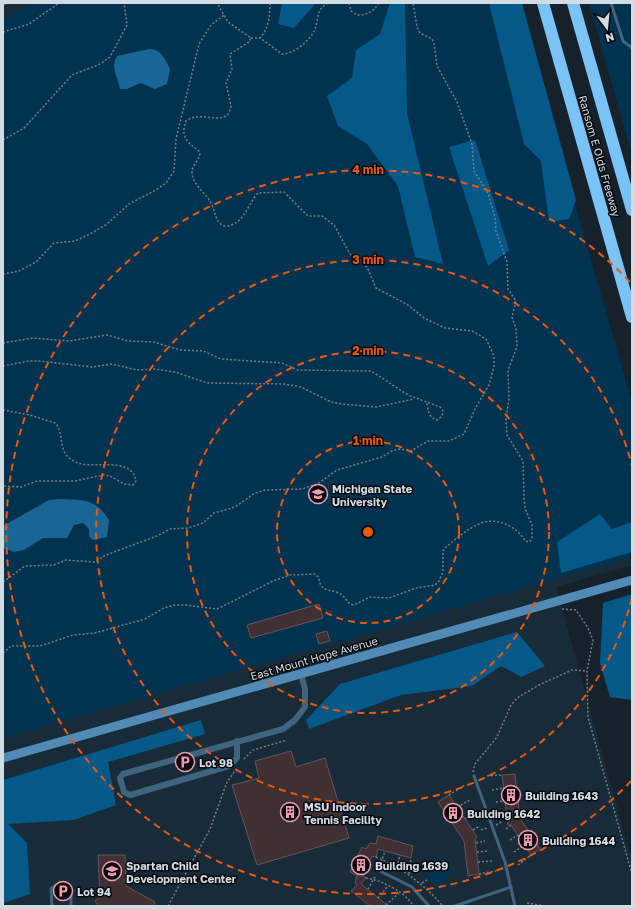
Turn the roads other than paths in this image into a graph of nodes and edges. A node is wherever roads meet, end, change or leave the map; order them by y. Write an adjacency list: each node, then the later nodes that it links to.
1 (6, 3): 5 (lane)
2 (543, 3): 8 (highway, Ransom E Olds Freeway)
3 (573, 3): 7 (highway, Ransom E Olds Freeway)
4 (611, 3): 6 (lane)
5 (3, 4)
6 (632, 48)
7 (632, 210)
8 (632, 317)
9 (632, 580): 10 (street, East Mount Hope Avenue)
10 (301, 674): 11 (street); 12 (street, East Mount Hope Avenue)
11 (237, 741): 11 (street)
12 (3, 758)
13 (474, 776): 15 (lane)
14 (378, 870): 18 (lane)
15 (511, 887): 19 (lane); 20 (lane)
16 (52, 906): 17 (lane)
17 (72, 906)
18 (428, 906)
19 (454, 906)
20 (515, 906)

